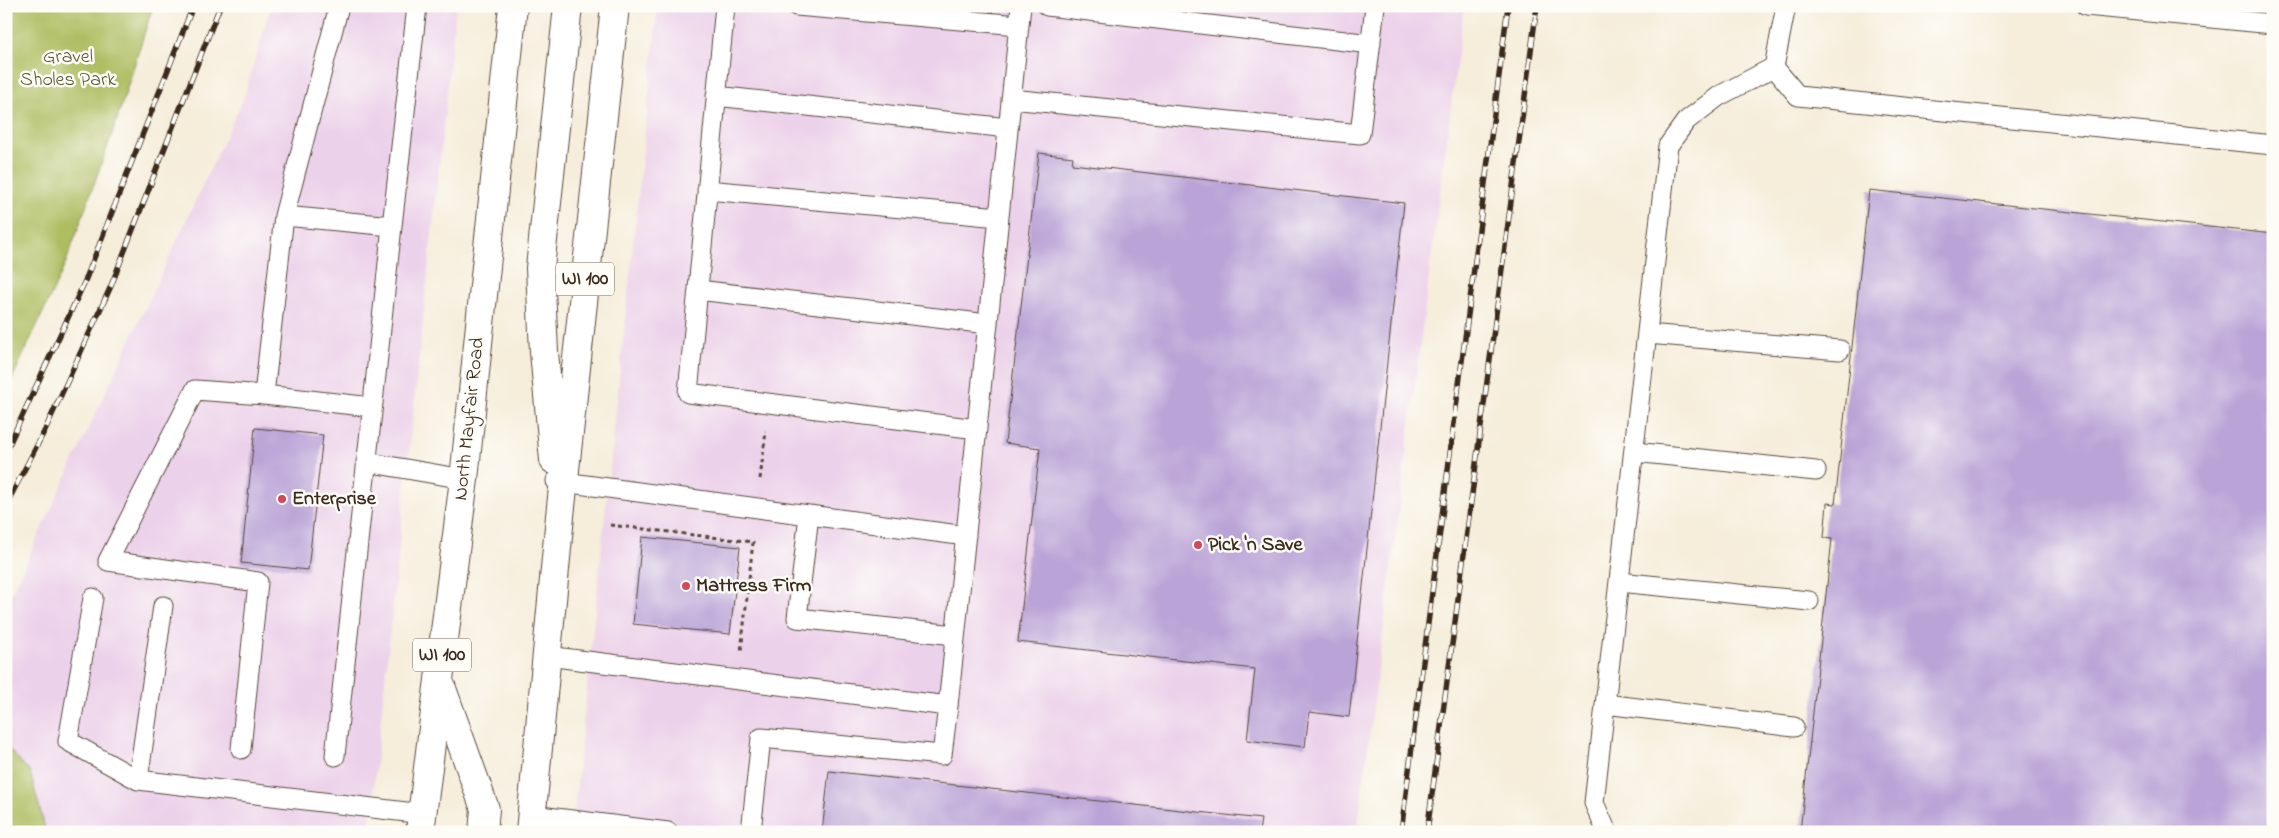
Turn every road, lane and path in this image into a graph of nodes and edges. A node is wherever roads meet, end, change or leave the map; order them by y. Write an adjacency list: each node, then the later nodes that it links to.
1 (339, 6): 22 (lane)
2 (418, 6): 24 (lane)
3 (513, 6): 36 (main road, North Mayfair Road / WI 100)
4 (568, 6): 37 (main road)
5 (615, 6): 37 (main road, WI 100)
6 (725, 6): 17 (lane)
7 (796, 6): 12 (lane)
8 (1047, 6): 15 (lane)
9 (1375, 6): 15 (lane)
10 (1786, 6): 16 (lane)
11 (2086, 6): 14 (lane)
12 (905, 11): 13 (lane)
13 (1020, 16): 18 (lane)
14 (2273, 24)
15 (1371, 44): 18 (lane)
16 (1774, 67): 20 (lane); 27 (lane)
17 (716, 96): 19 (lane); 21 (lane)
18 (1011, 99): 19 (lane)
19 (1008, 128): 23 (lane)
20 (2273, 145)
21 (707, 190): 23 (lane); 25 (lane)
22 (284, 216): 24 (lane); 29 (lane)
23 (999, 217): 26 (lane)
24 (392, 226): 31 (lane)
25 (698, 290): 26 (lane); 30 (lane)
26 (988, 324): 32 (lane)
27 (1647, 334): 28 (lane); 33 (lane)
28 (1840, 350)
29 (264, 395): 31 (lane); 53 (lane)
30 (769, 403): 32 (lane); 38 (path)
31 (372, 407): 34 (lane)
32 (977, 429): 41 (lane)
33 (1634, 452): 35 (lane); 42 (lane)
34 (366, 462): 36 (lane); 54 (lane)
35 (1816, 471)
36 (464, 479): 49 (main road, North Mayfair Road / WI 100)
37 (560, 482): 39 (lane); 48 (main road)
38 (759, 485)
39 (809, 515): 41 (lane); 46 (lane)
40 (610, 525): 47 (path)
41 (966, 536): 46 (lane)
42 (1619, 582): 44 (lane); 50 (lane)
43 (93, 598): 55 (lane)
44 (1809, 602)
45 (162, 606): 55 (lane)
46 (956, 635): 51 (lane)
47 (741, 653)
48 (547, 656): 51 (lane); 57 (main road)
49 (439, 680): 56 (main road, North Mayfair Road / WI 100); 58 (main road)
50 (1605, 704): 52 (lane); 61 (lane)
51 (948, 706): 60 (lane)
52 (1794, 727)
53 (241, 749)
54 (335, 756)
55 (138, 780): 56 (lane)
56 (422, 823)
57 (531, 823): 59 (lane)
58 (483, 832)
59 (668, 832)
60 (751, 832)
61 (1607, 832)

